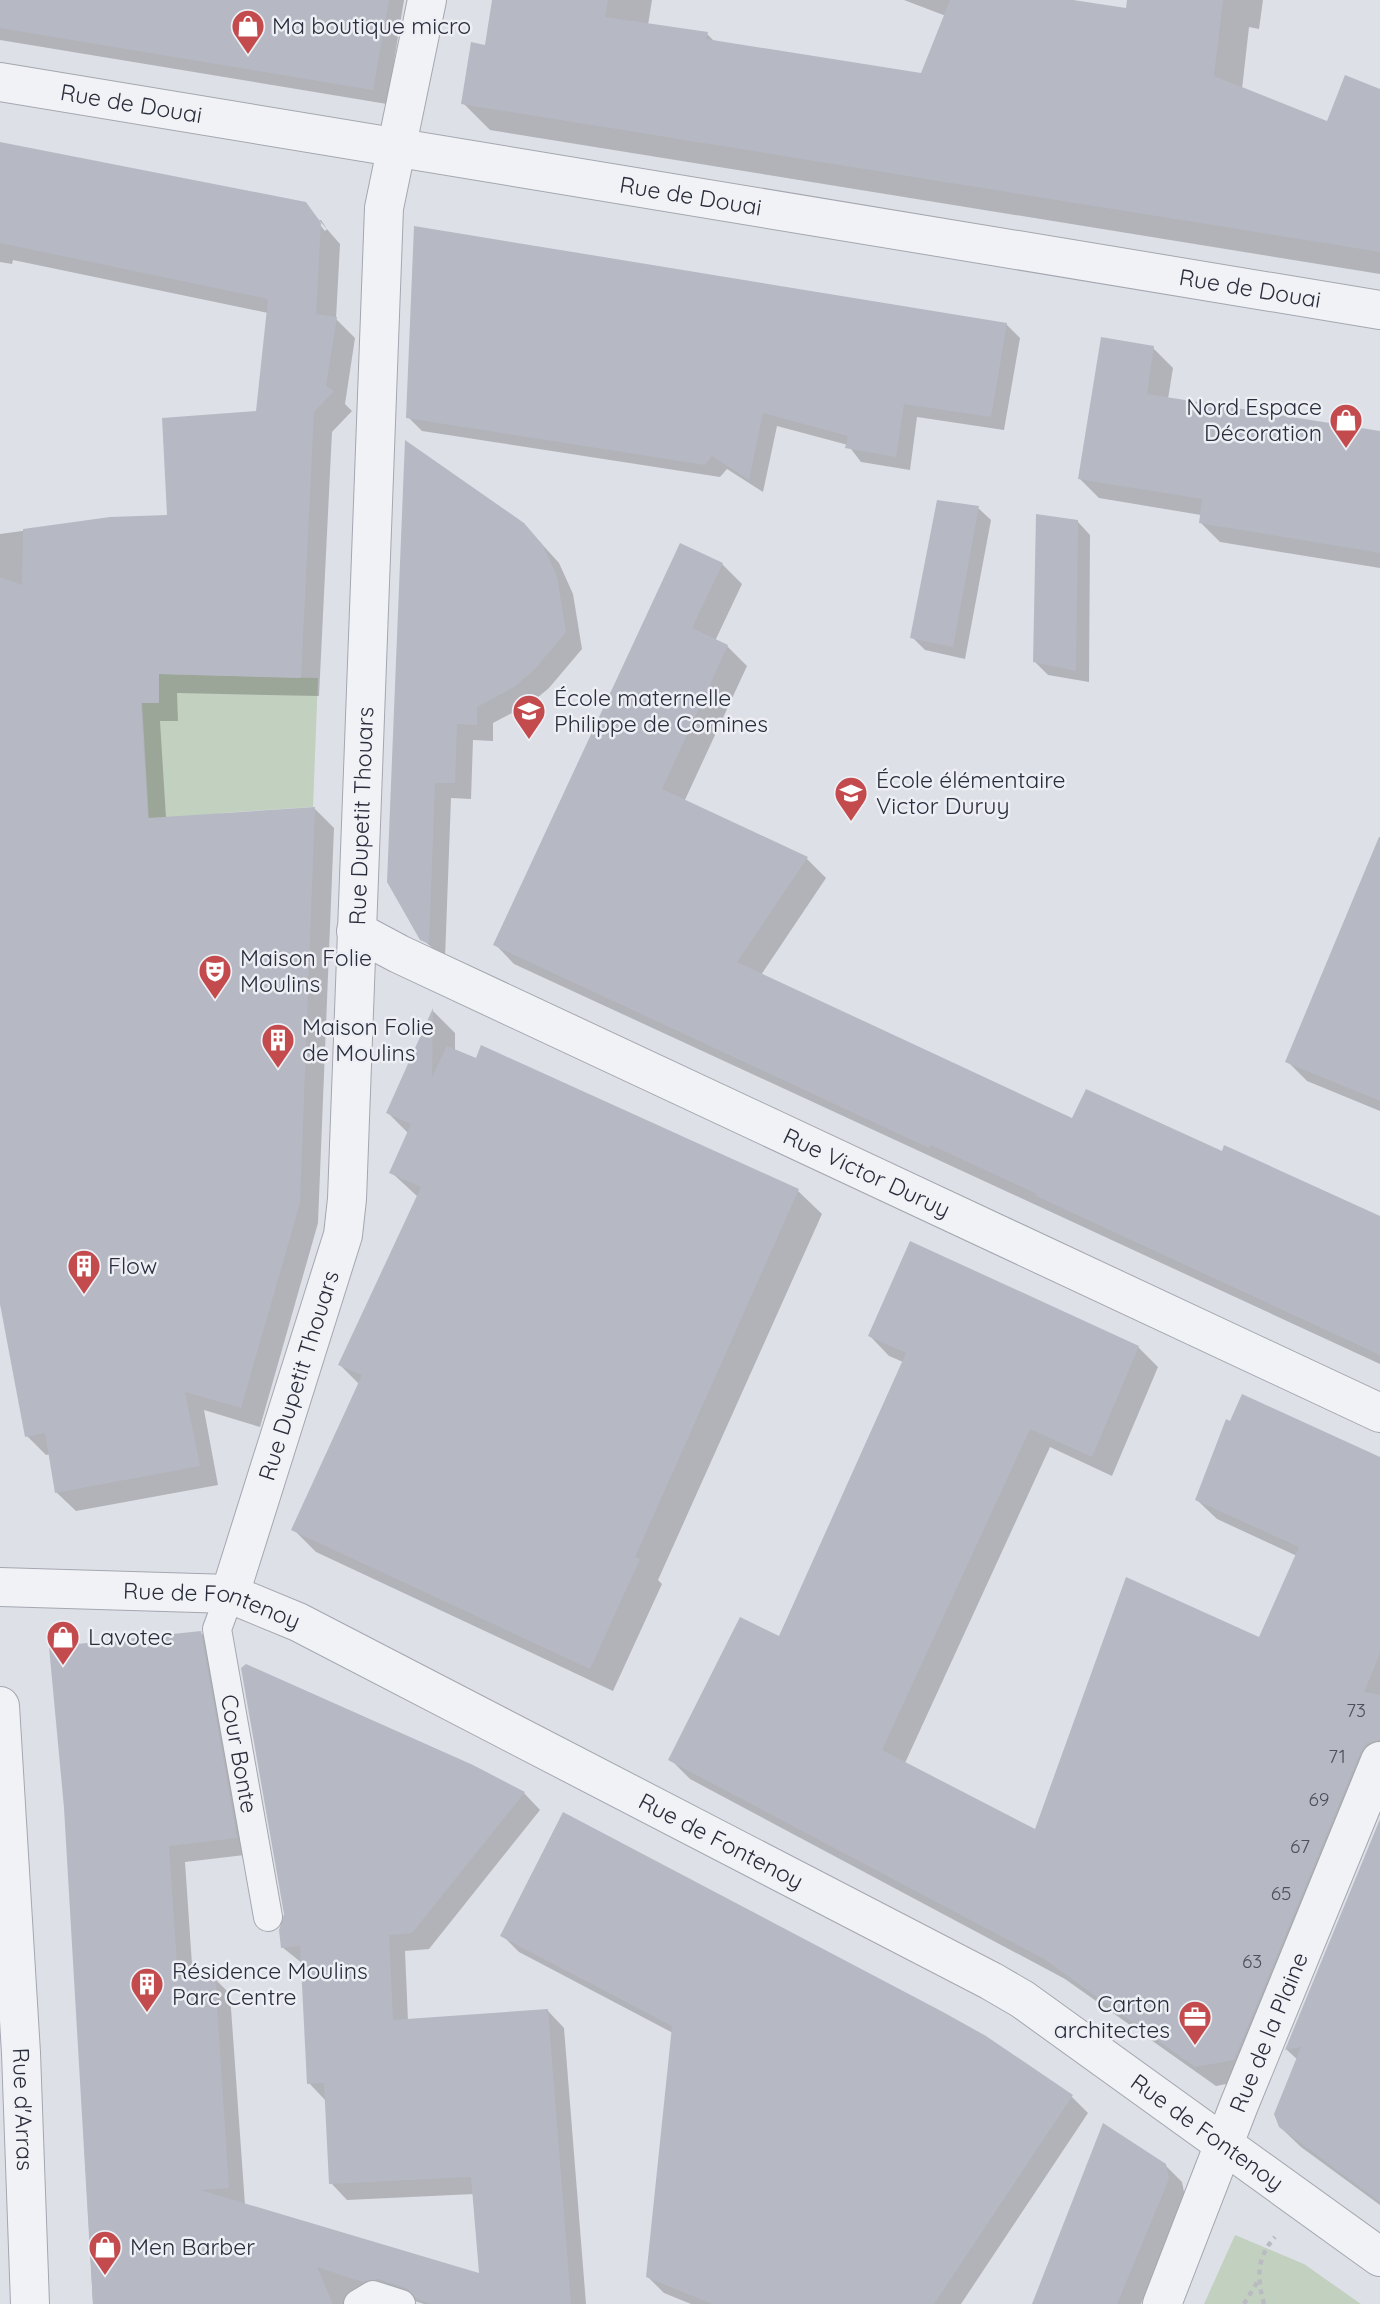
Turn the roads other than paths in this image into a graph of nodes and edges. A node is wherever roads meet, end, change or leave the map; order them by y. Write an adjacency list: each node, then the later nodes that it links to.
1 (427, 0): 3 (street, Rue Dupetit Thouars)
2 (0, 82): 3 (street, Rue de Douai)
3 (397, 149): 4 (street, Rue de Douai); 5 (street, Rue Dupetit Thouars)
4 (1380, 310)
5 (356, 931): 6 (street, Rue Victor Duruy); 8 (street, Rue Dupetit Thouars)
6 (1380, 1413)
7 (0, 1587): 8 (street, Rue de Fontenoy)
8 (230, 1594): 11 (lane, Cour Bonte); 12 (street, Rue de Fontenoy)
9 (0, 1706): 14 (street, Rue d'Arras)
10 (1380, 1761): 12 (street, Rue de la Plaine)
11 (268, 1917)
12 (1225, 2143): 13 (street, Rue de Fontenoy); 17 (street, Rue de la Plaine)
13 (1380, 2257)
14 (30, 2304)
15 (358, 2304): 16 (lane)
16 (401, 2304)
17 (1162, 2304)

